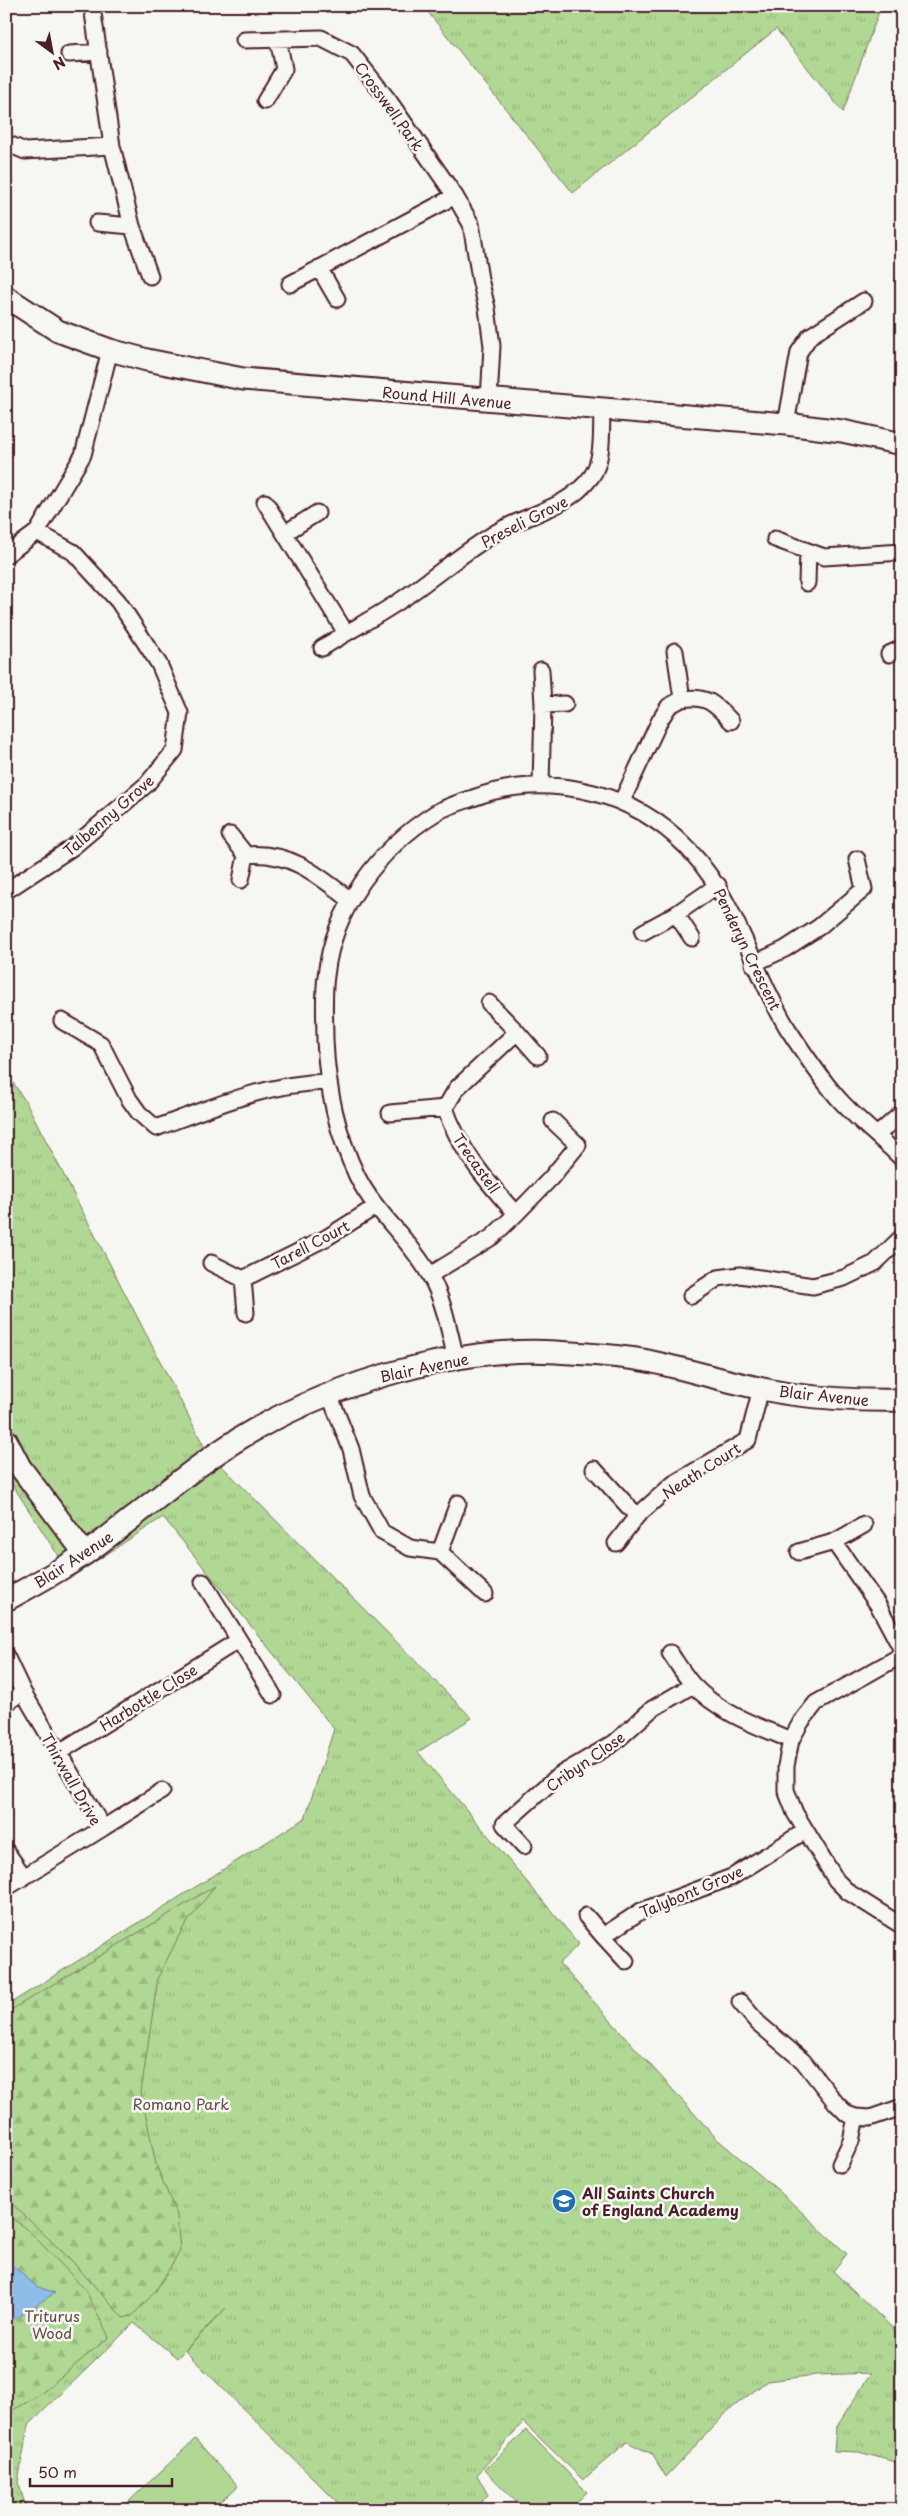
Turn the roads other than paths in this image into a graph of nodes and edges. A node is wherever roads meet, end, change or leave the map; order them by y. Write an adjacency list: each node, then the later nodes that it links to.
1 (92, 6): 4 (street)
2 (278, 39): 3 (street, Crosswell Park); 6 (street); 9 (street, Crosswell Park)
3 (244, 40)
4 (99, 52): 5 (street); 8 (street)
5 (69, 54)
6 (265, 101)
7 (6, 143): 8 (street)
8 (112, 146): 11 (street)
9 (456, 196): 12 (street); 19 (street, Crosswell Park)
10 (97, 224): 11 (street)
11 (132, 226): 13 (street)
12 (319, 268): 14 (street); 16 (street)
13 (150, 276)
14 (290, 284)
15 (6, 296): 18 (street, Round Hill Avenue)
16 (337, 299)
17 (864, 301): 21 (street)
18 (110, 350): 19 (street, Round Hill Avenue); 25 (street)
19 (489, 400): 20 (street, Round Hill Avenue)
20 (602, 410): 21 (street, Round Hill Avenue); 32 (street, Preseli Grove)
21 (786, 424): 22 (street, Round Hill Avenue)
22 (902, 444)
23 (265, 502): 26 (street)
24 (317, 513): 26 (street)
25 (37, 532): 30 (street); 47 (street, Talbenny Grove)
26 (285, 533): 32 (street)
27 (775, 539): 28 (street)
28 (808, 551): 29 (street); 31 (street)
29 (902, 552)
30 (6, 555)
31 (807, 583)
32 (346, 633): 33 (street, Preseli Grove)
33 (322, 648)
34 (674, 650): 36 (street)
35 (541, 670): 38 (street)
36 (682, 698): 39 (street); 41 (street)
37 (565, 704): 38 (street)
38 (543, 705): 40 (street)
39 (731, 721)
40 (541, 785): 41 (street, Penderyn Crescent); 48 (street, Penderyn Crescent)
41 (622, 801): 46 (street, Penderyn Crescent)
42 (230, 835): 43 (street)
43 (246, 855): 45 (street); 48 (street)
44 (857, 858): 52 (street)
45 (241, 880)
46 (718, 885): 49 (street); 52 (street, Penderyn Crescent)
47 (6, 892)
48 (350, 900): 57 (street, Penderyn Crescent)
49 (676, 914): 50 (street); 51 (street)
50 (643, 932)
51 (692, 938)
52 (754, 964): 62 (street, Penderyn Crescent)
53 (489, 1003): 55 (street)
54 (62, 1021): 57 (street)
55 (517, 1032): 56 (street); 58 (street)
56 (538, 1056)
57 (328, 1082): 64 (street, Penderyn Crescent)
58 (445, 1108): 59 (street); 65 (street, Trecastell)
59 (390, 1113)
60 (902, 1113): 62 (street)
61 (553, 1121): 65 (street)
62 (877, 1135): 63 (street, Penderyn Crescent)
63 (902, 1159)
64 (375, 1207): 68 (street, Penderyn Crescent); 69 (street, Tarell Court)
65 (516, 1214): 68 (street)
66 (902, 1237): 70 (street)
67 (211, 1263): 69 (street)
68 (430, 1275): 72 (street, Penderyn Crescent)
69 (243, 1279): 71 (street)
70 (691, 1296)
71 (246, 1313)
72 (456, 1359): 73 (street, Blair Avenue); 74 (street, Blair Avenue)
73 (761, 1388): 75 (street, Blair Avenue); 79 (street, Neath Court)
74 (329, 1394): 83 (street); 85 (street, Blair Avenue)
75 (902, 1400)
76 (6, 1440): 85 (street)
77 (594, 1469): 79 (street)
78 (458, 1503): 83 (street)
79 (637, 1516): 82 (street, Neath Court)
80 (864, 1525): 81 (street)
81 (834, 1542): 84 (street); 90 (street)
82 (616, 1543)
83 (440, 1552): 87 (street)
84 (799, 1552)
85 (85, 1554): 88 (street, Blair Avenue)
86 (203, 1582): 89 (street)
87 (485, 1594)
88 (6, 1600)
89 (239, 1640): 96 (street); 99 (street, Harbottle Close)
90 (902, 1650)
91 (670, 1653): 94 (street)
92 (902, 1655): 98 (street)
93 (6, 1656): 95 (street, Thirwall Drive)
94 (693, 1685): 98 (street); 103 (street, Cribyn Close)
95 (23, 1692): 97 (street); 99 (street, Thirwall Drive)
96 (273, 1695)
97 (6, 1703)
98 (791, 1740): 102 (street)
99 (58, 1753): 101 (street, Thirwall Drive)
100 (162, 1790): 101 (street)
101 (103, 1828): 105 (street, Thirwall Drive)
102 (805, 1831): 108 (street); 109 (street, Talybont Grove)
103 (524, 1846)
104 (6, 1851): 105 (street)
105 (24, 1877): 106 (street, Thirwall Drive)
106 (6, 1888)
107 (586, 1916): 109 (street)
108 (902, 1926)
109 (603, 1936): 110 (street)
110 (626, 1961)
111 (740, 2002): 113 (street)
112 (902, 2106): 113 (street)
113 (856, 2117): 114 (street)
114 (840, 2164)

